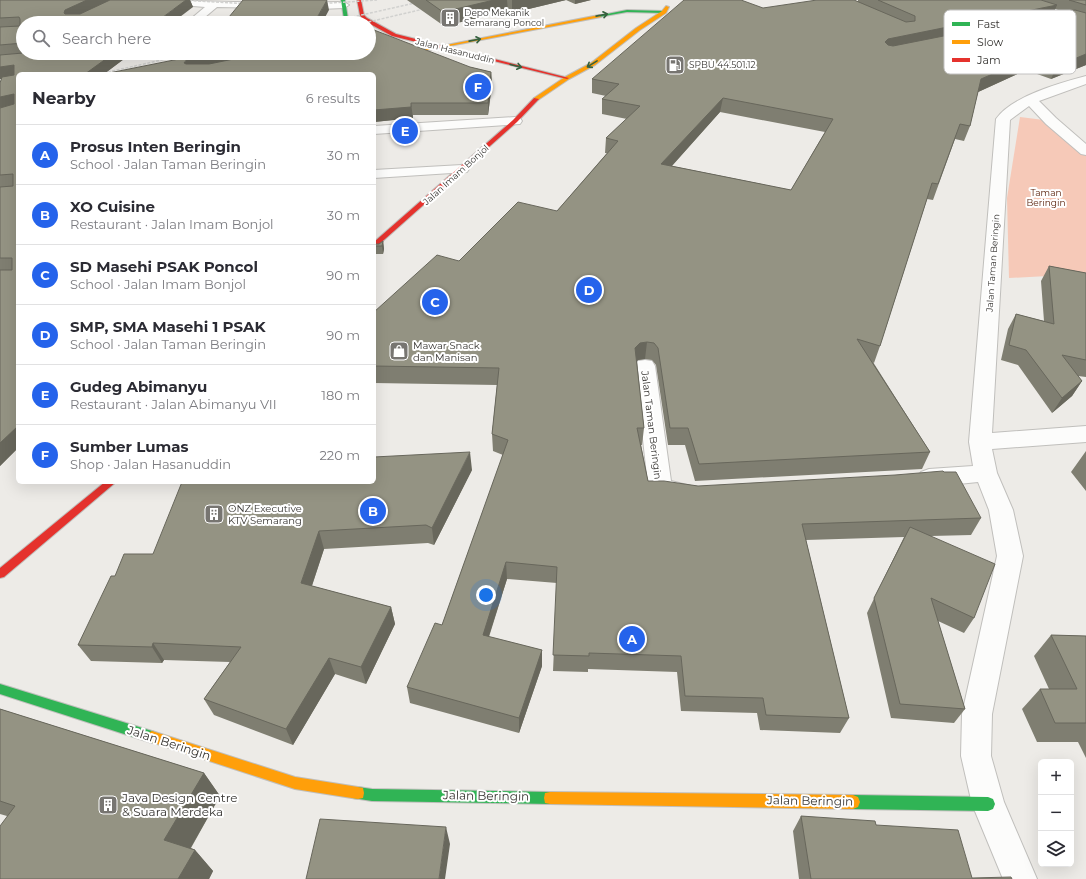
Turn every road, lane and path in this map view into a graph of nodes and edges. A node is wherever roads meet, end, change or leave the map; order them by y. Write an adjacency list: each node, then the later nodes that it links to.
1 (157, 0): 5 (street)
2 (359, 0): 10 (street, Jalan Hasanuddin)
3 (1012, 0): 6 (street)
4 (344, 3): 5 (street); 9 (street)
5 (214, 5): 8 (street)
6 (1044, 10)
7 (652, 11): 11 (street, Jalan Imam Bonjol); 16 (street, one-way to 7); 21 (street, Jalan Imam Bonjol, one-way to 21)
8 (200, 16)
9 (346, 16)
10 (363, 16)
11 (636, 19)
12 (1076, 20): 13 (street)
13 (1086, 23)
14 (376, 26): 16 (street, Jalan Hasanuddin)
15 (380, 39): 17 (street, Jalan Hasanuddin)
16 (438, 47): 17 (street); 20 (street, Jalan Hasanuddin, one-way to 20)
17 (423, 50): 19 (street, Jalan Hasanuddin)
18 (565, 65): 20 (street, Jalan Imam Bonjol)
19 (507, 73)
20 (554, 75): 21 (street, Jalan Hasanuddin); 23 (street, Jalan Imam Bonjol)
21 (567, 78): 24 (street, Jalan Imam Bonjol)
22 (1086, 80): 26 (street, Jalan Taman Beringin)
23 (544, 83): 24 (street); 25 (street, Jalan Imam Bonjol)
24 (556, 86): 25 (street, Jalan Imam Bonjol)
25 (535, 100): 27 (street, Jalan Imam Bonjol)
26 (1031, 100): 29 (street); 35 (street, Jalan Taman Beringin)
27 (515, 121): 28 (street); 30 (street, Jalan Imam Bonjol)
28 (376, 130)
29 (1086, 151)
30 (462, 169): 31 (street); 32 (street, Jalan Imam Bonjol)
31 (376, 174)
32 (376, 244)
33 (645, 366): 39 (street, Jalan Taman Beringin)
34 (1086, 434): 35 (street)
35 (980, 442): 36 (street, Jalan Taman Beringin)
36 (986, 473): 37 (street); 42 (street)
37 (910, 480)
38 (109, 484): 40 (street)
39 (701, 492)
40 (0, 574)
41 (0, 689): 42 (street, Jalan Beringin)
42 (988, 804): 43 (street)
43 (1020, 879)

